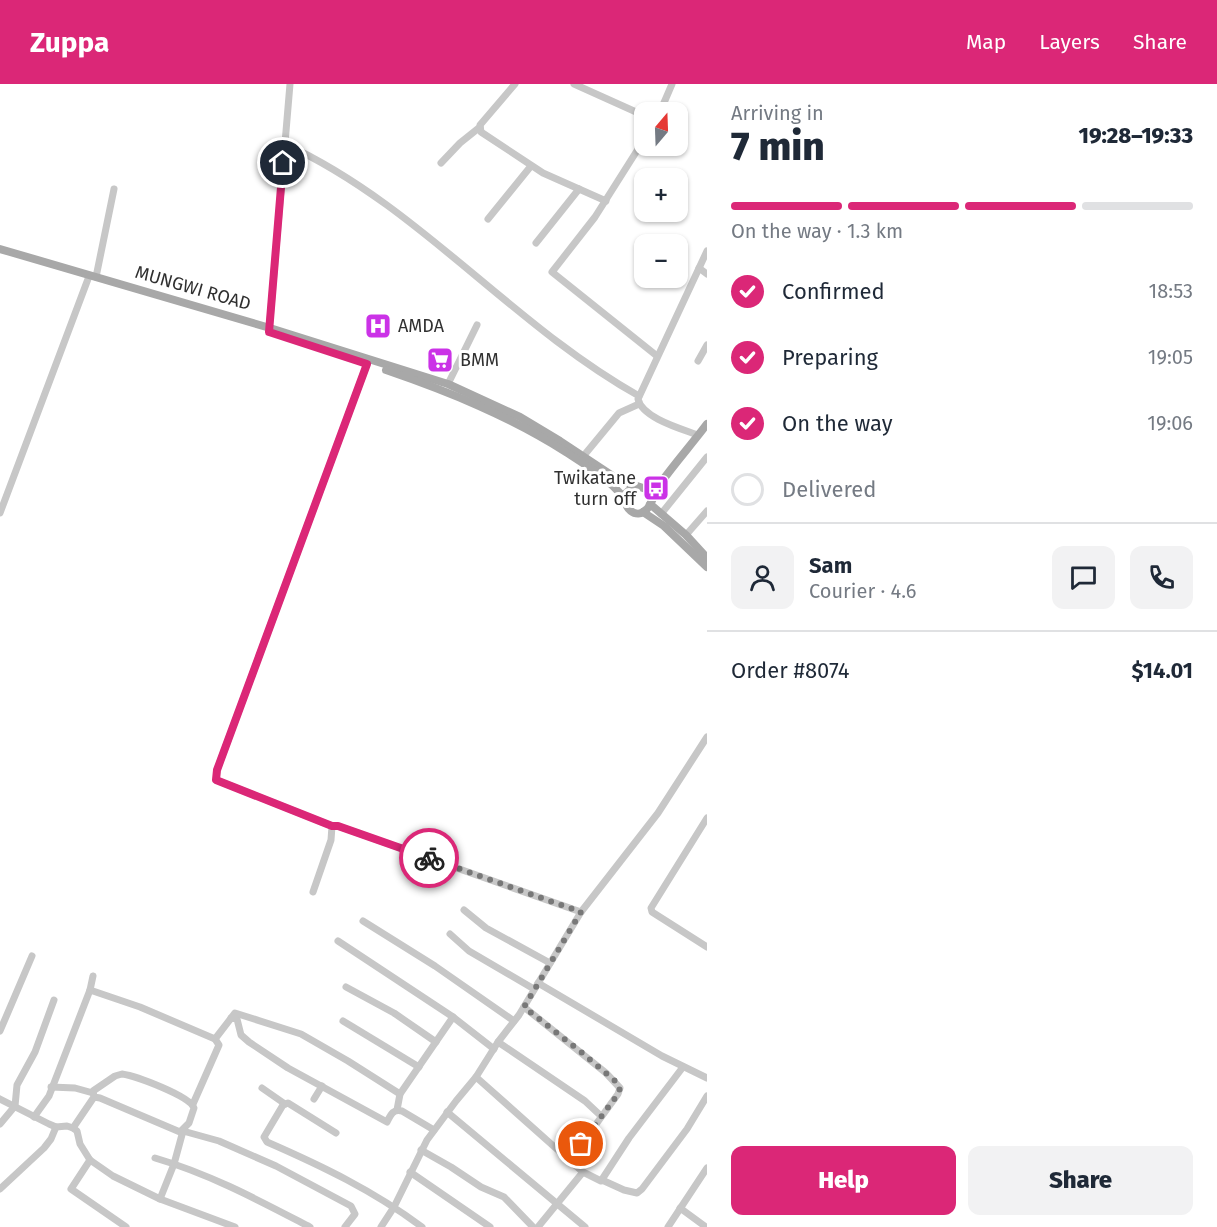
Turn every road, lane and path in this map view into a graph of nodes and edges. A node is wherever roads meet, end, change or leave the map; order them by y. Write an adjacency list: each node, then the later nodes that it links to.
1 (290, 84): 8 (street)
2 (515, 84): 7 (street)
3 (574, 84): 6 (street)
4 (672, 84): 5 (street)
5 (664, 102)
6 (634, 111)
7 (480, 128): 10 (street); 11 (street)
8 (285, 144): 23 (street); 29 (street)
9 (634, 156): 14 (street)
10 (441, 163)
11 (531, 166): 13 (street); 15 (street)
12 (114, 189): 21 (street)
13 (579, 189): 14 (street); 16 (street)
14 (606, 201): 25 (street)
15 (488, 219)
16 (536, 243)
17 (0, 251): 21 (main road, MUNGWI ROAD)
18 (707, 251): 19 (street)
19 (699, 267): 20 (street); 25 (street)
20 (707, 274)
21 (92, 278): 23 (main road, MUNGWI ROAD); 42 (street)
22 (477, 325): 28 (street)
23 (269, 330): 27 (main road, MUNGWI ROAD); 28 (main road, MUNGWI ROAD)
24 (707, 345): 26 (street)
25 (657, 357): 29 (street)
26 (698, 361)
27 (367, 364): 34 (main road, MUNGWI ROAD); 49 (street)
28 (448, 384): 34 (main road, MUNGWI ROAD)
29 (639, 396): 30 (street)
30 (639, 404): 32 (street); 34 (street)
31 (707, 423): 32 (main road)
32 (698, 435): 35 (main road)
33 (707, 457): 43 (street)
34 (581, 458): 36 (main road, MUNGWI ROAD); 38 (main road, MUNGWI ROAD)
35 (661, 483): 37 (main road); 39 (main road)
36 (634, 486): 37 (main road); 38 (main road)
37 (646, 489): 39 (main road)
38 (624, 498): 41 (main road)
39 (651, 501): 41 (main road); 43 (main road)
40 (707, 511): 44 (street)
41 (643, 512): 46 (main road)
42 (0, 513)
43 (661, 514): 44 (main road)
44 (686, 536): 45 (main road)
45 (707, 558)
46 (707, 567)
47 (707, 736): 52 (street)
48 (707, 818): 56 (street)
49 (332, 826): 50 (street); 52 (street)
50 (313, 892)
51 (464, 910): 58 (street)
52 (581, 912): 58 (street)
53 (363, 921): 68 (street)
54 (450, 934): 60 (street)
55 (338, 941): 65 (street)
56 (707, 947)
57 (32, 956): 69 (street)
58 (550, 963): 60 (street)
59 (93, 976): 62 (street)
60 (536, 986): 64 (street); 74 (street)
61 (346, 987): 71 (street)
62 (90, 990): 70 (street); 78 (street)
63 (54, 1000): 87 (street)
64 (524, 1007): 68 (street); 90 (street)
65 (453, 1017): 71 (street); 72 (street)
66 (231, 1018): 70 (street); 77 (street); 80 (street)
67 (343, 1021): 73 (street)
68 (514, 1022): 72 (street)
69 (0, 1031)
70 (215, 1039): 85 (street)
71 (436, 1042): 73 (street)
72 (496, 1045): 75 (street); 90 (street)
73 (419, 1067): 80 (street)
74 (683, 1067): 76 (street); 106 (street)
75 (476, 1077): 89 (street); 101 (street)
76 (707, 1078)
77 (322, 1086): 84 (street); 88 (street)
78 (51, 1087): 81 (street); 91 (street)
79 (262, 1088): 86 (street)
80 (400, 1094): 88 (street)
81 (94, 1095): 85 (street); 94 (street); 96 (street)
82 (707, 1096): 106 (street)
83 (0, 1099): 87 (street)
84 (314, 1099)
85 (193, 1104): 96 (street)
86 (285, 1104): 97 (street); 110 (street)
87 (15, 1106): 91 (street); 92 (street)
88 (397, 1110): 95 (street)
89 (447, 1113): 95 (street); 109 (street)
90 (601, 1116): 101 (street)
91 (33, 1117): 93 (street)
92 (0, 1124)
93 (56, 1127): 94 (street); 107 (street)
94 (74, 1128): 100 (street)
95 (434, 1130): 98 (street)
96 (183, 1131): 102 (street); 115 (street)
97 (336, 1133)
98 (421, 1150): 104 (street); 119 (street)
99 (155, 1158): 102 (street)
100 (90, 1160): 108 (street); 112 (street)
101 (570, 1160): 105 (street)
102 (174, 1164): 108 (street); 114 (street)
103 (707, 1168): 111 (street)
104 (410, 1172): 110 (street); 118 (street)
105 (583, 1172): 106 (street); 109 (street)
106 (602, 1180)
107 (0, 1188)
108 (160, 1199): 113 (street)
109 (558, 1203): 120 (street); 121 (street)
110 (394, 1207): 116 (street); 117 (street)
111 (680, 1208): 122 (street); 123 (street)
112 (126, 1227)
113 (235, 1227)
114 (310, 1227)
115 (345, 1227)
116 (381, 1227)
117 (422, 1227)
118 (490, 1227)
119 (533, 1227)
120 (538, 1227)
121 (585, 1227)
122 (668, 1227)
123 (706, 1227)

